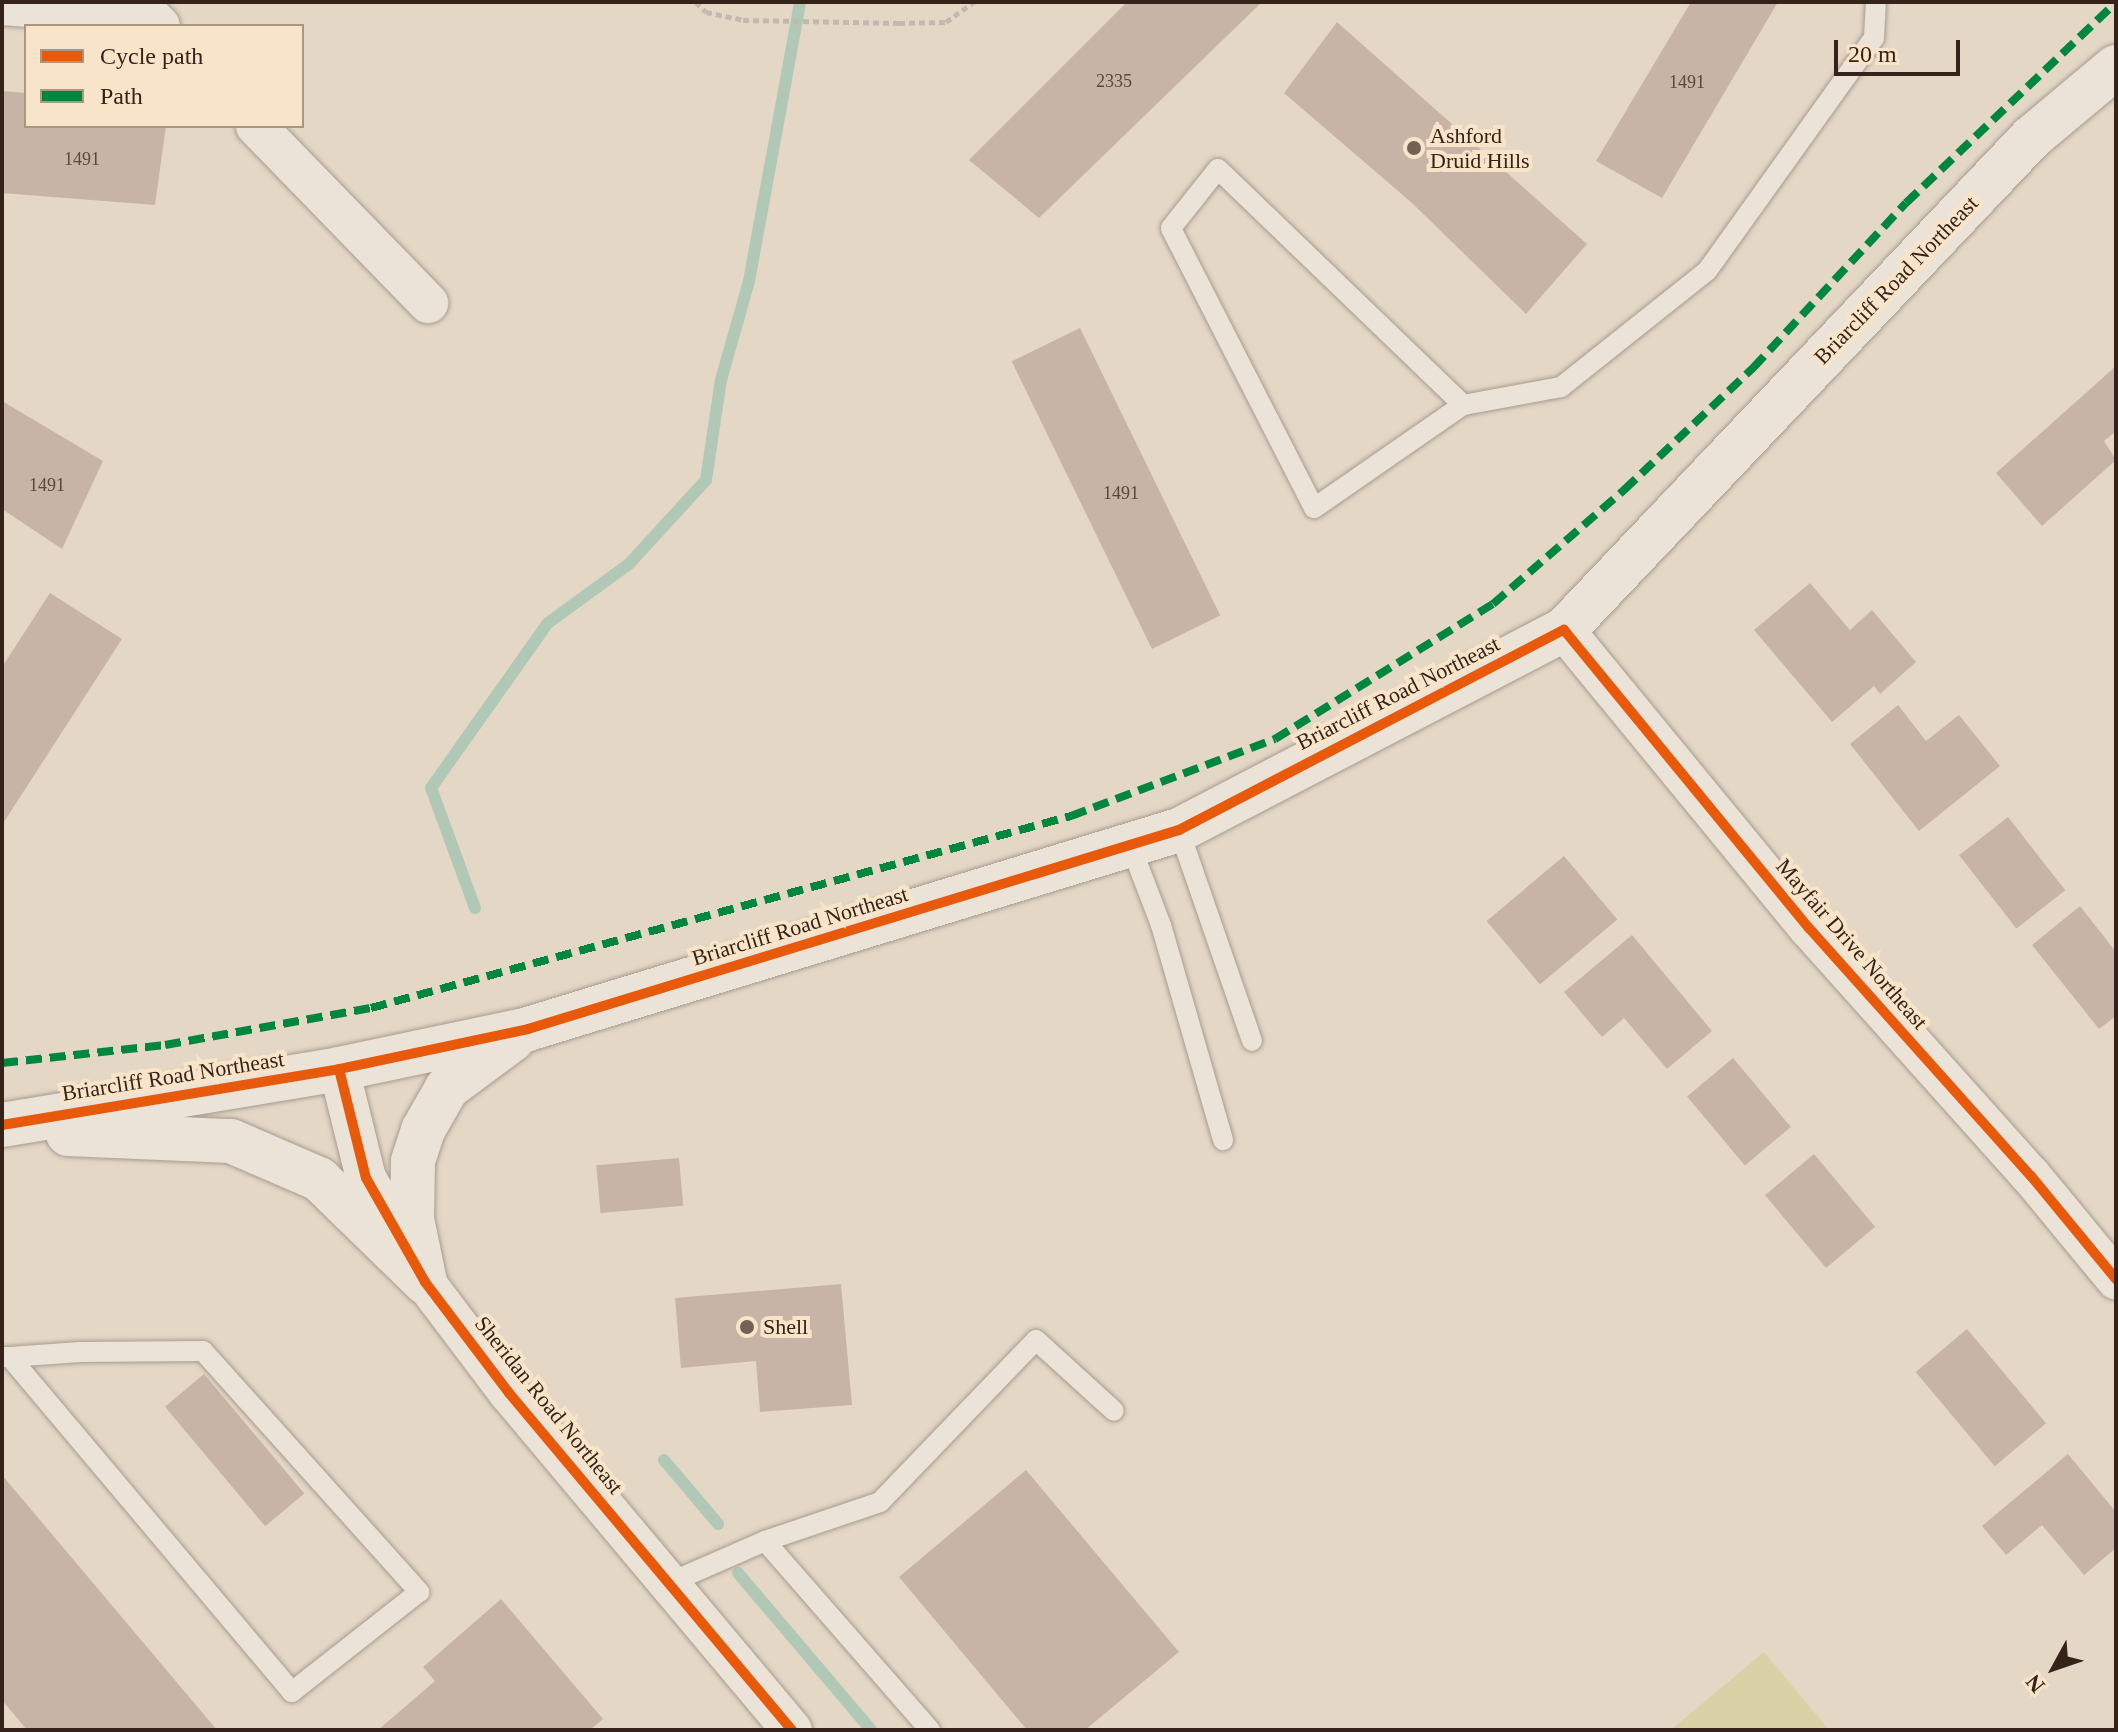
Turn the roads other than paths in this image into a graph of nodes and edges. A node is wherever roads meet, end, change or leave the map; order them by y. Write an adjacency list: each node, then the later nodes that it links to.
1 (1876, 2): 7 (lane)
2 (2, 5): 3 (street)
3 (158, 24)
4 (2116, 67): 8 (main road, Briarcliff Road Northeast)
5 (258, 128): 6 (street)
6 (428, 303)
7 (1463, 405): 7 (lane)
8 (1564, 630): 9 (main road, Briarcliff Road Northeast); 17 (street, Mayfair Drive Northeast)
9 (1179, 830): 10 (main road, Briarcliff Road Northeast); 12 (lane)
10 (1130, 844): 11 (main road, Briarcliff Road Northeast); 16 (lane)
11 (528, 1029): 13 (main road, Briarcliff Road Northeast); 18 (main road)
12 (1252, 1041)
13 (339, 1069): 14 (main road, Briarcliff Road Northeast); 18 (street, Sheridan Road Northeast)
14 (2, 1125)
15 (2, 1133): 18 (main road)
16 (1223, 1140)
17 (2116, 1279)
18 (425, 1282): 22 (street, Sheridan Road Northeast)
19 (6, 1357): 19 (lane)
20 (1114, 1411): 21 (lane)
21 (765, 1541): 22 (lane); 24 (lane)
22 (669, 1583): 23 (street, Sheridan Road Northeast)
23 (792, 1730)
24 (930, 1730)

